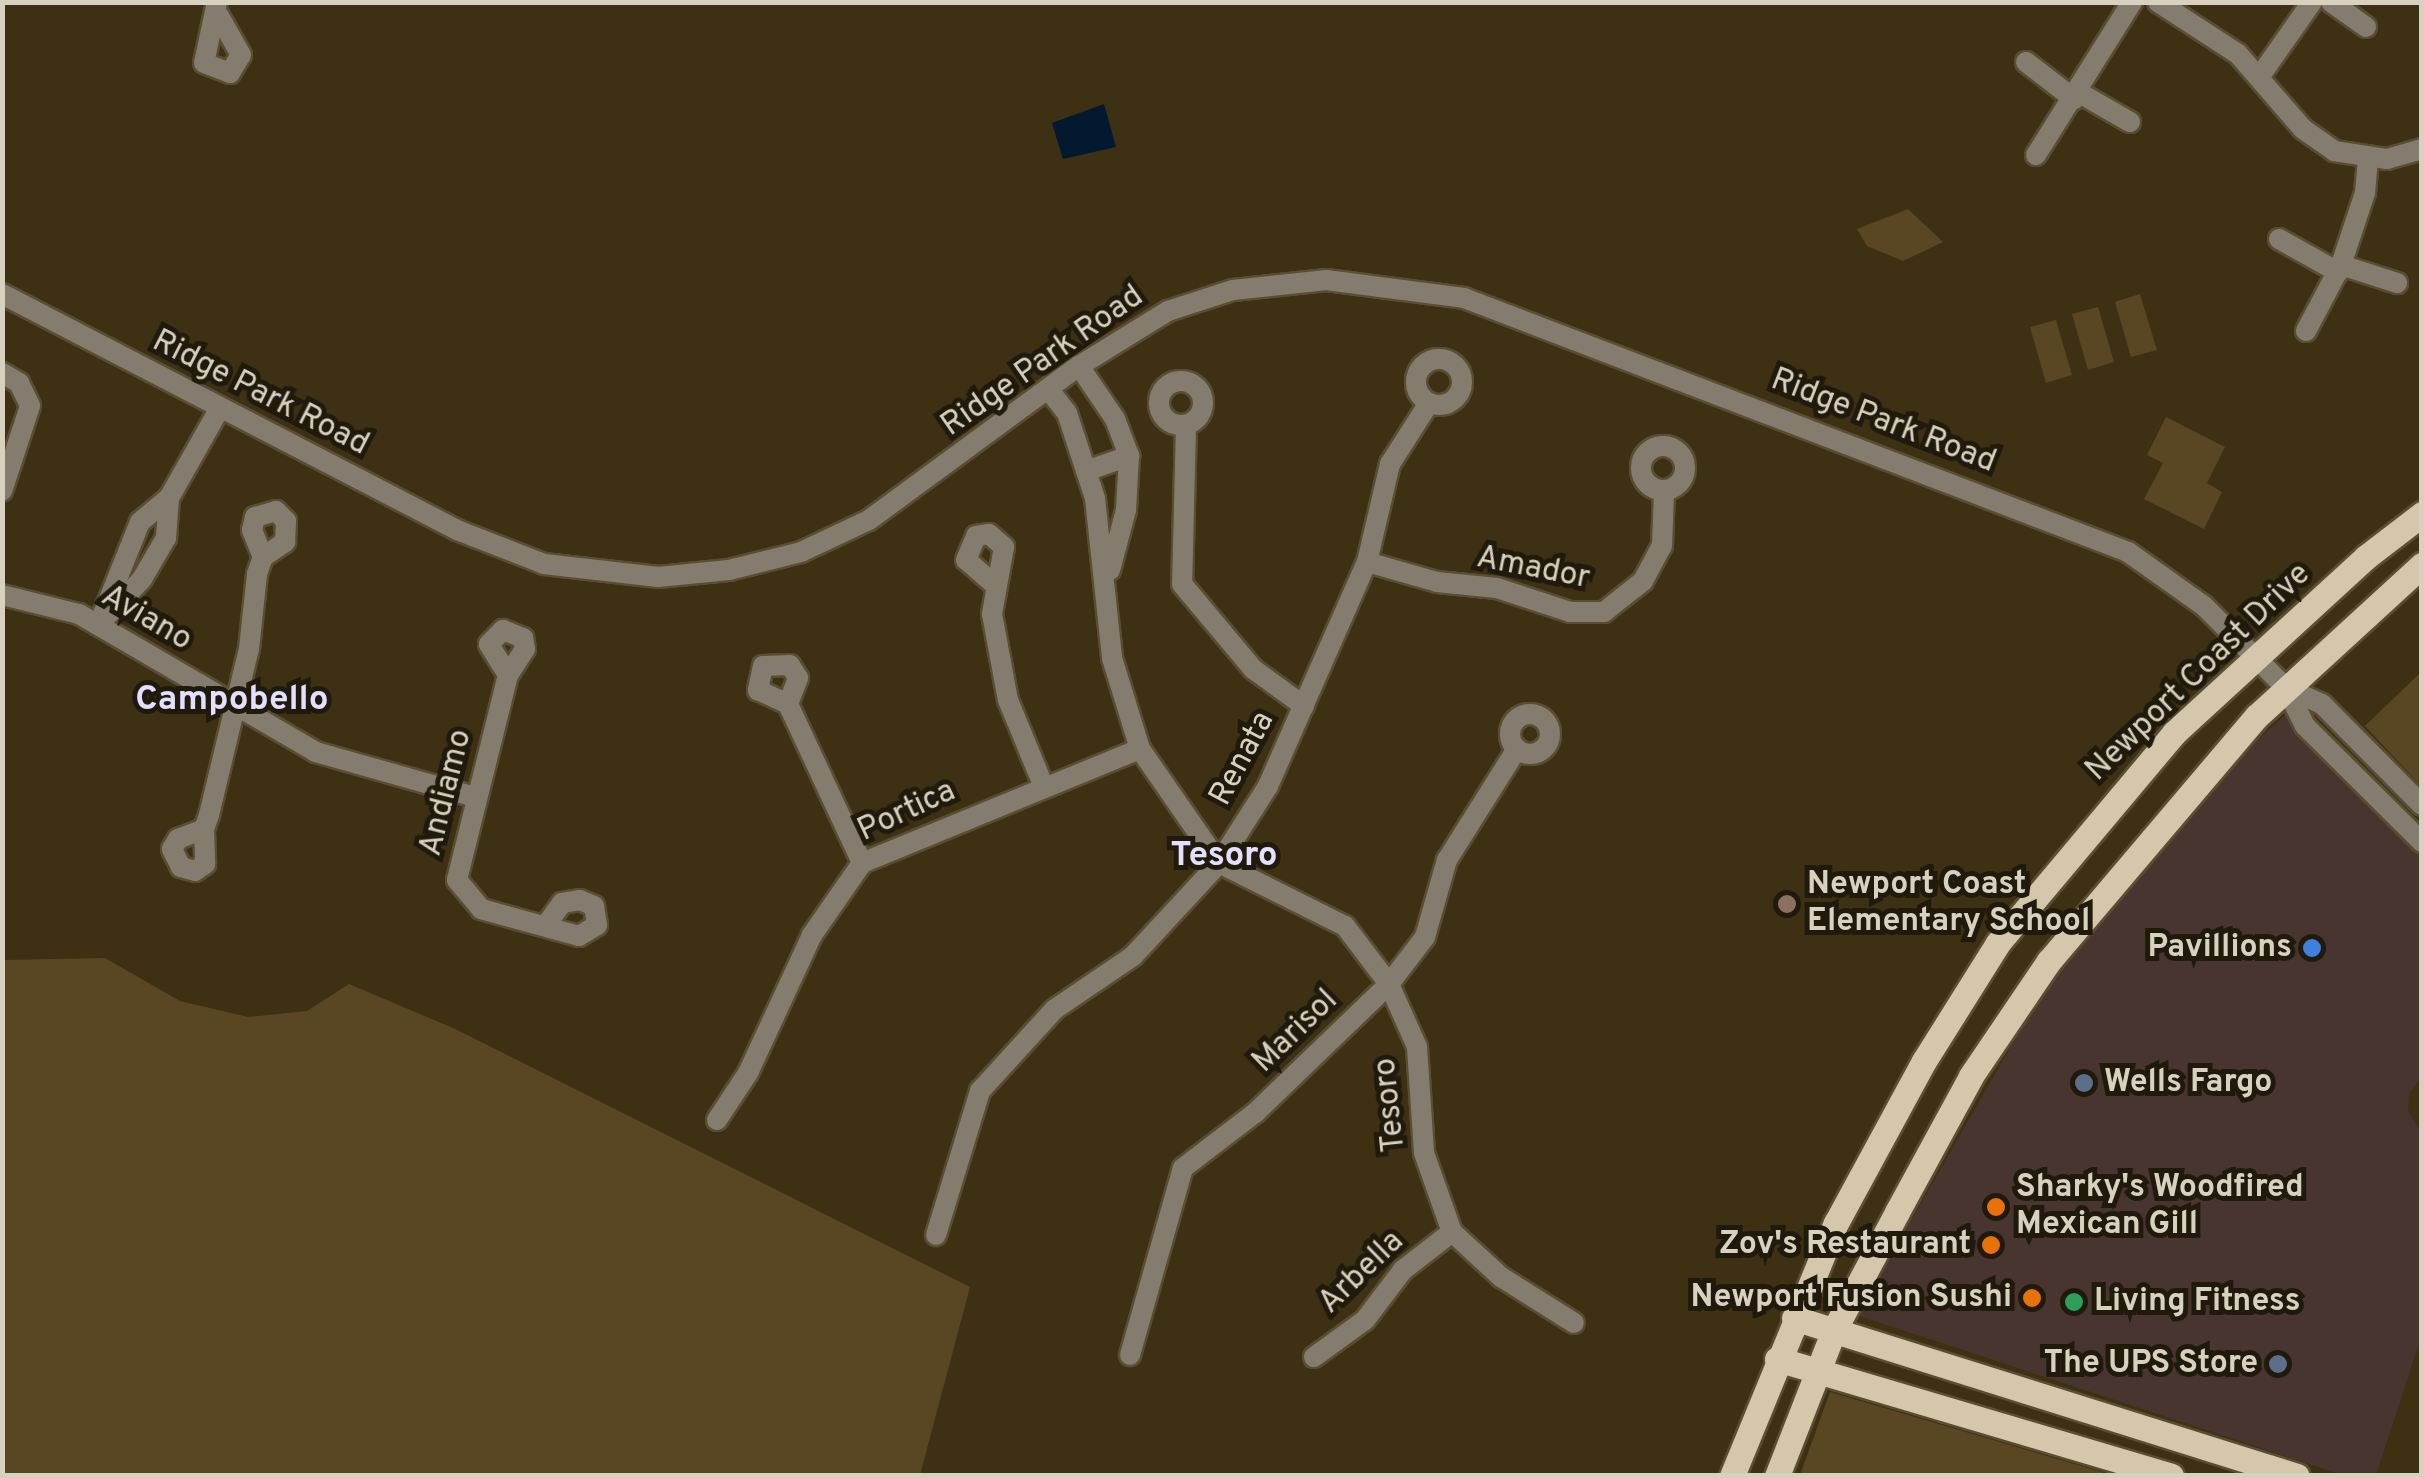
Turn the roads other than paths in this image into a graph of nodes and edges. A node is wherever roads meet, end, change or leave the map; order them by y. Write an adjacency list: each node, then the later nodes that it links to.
1 (2132, 2): 8 (street)
2 (2158, 2): 7 (street)
3 (2312, 2): 7 (street)
4 (2331, 2): 5 (street)
5 (2366, 27)
6 (2026, 62): 8 (street)
7 (2260, 76): 12 (street)
8 (2076, 96): 9 (street); 11 (street)
9 (2130, 122)
10 (2422, 148): 12 (street)
11 (2036, 156)
12 (2368, 159): 14 (street)
13 (2279, 239): 14 (street)
14 (2339, 268): 15 (street); 17 (street)
15 (2397, 283)
16 (2, 294): 22 (street, Ridge Park Road)
17 (2306, 332)
18 (1079, 366): 20 (street, Ridge Park Road); 24 (street, Tesoro); 38 (street, Ridge Park Road)
19 (9, 377): 26 (street)
20 (1049, 390): 22 (street, Ridge Park Road); 25 (street, Tesoro)
21 (1429, 403): 32 (street, Renata)
22 (220, 408): 28 (street)
23 (1186, 424): 43 (street)
24 (1129, 456): 25 (street); 34 (street, Tesoro)
25 (1086, 471): 34 (street, Tesoro)
26 (2, 490)
27 (1664, 491): 32 (street, Amador)
28 (169, 498): 30 (street); 30 (street)
29 (2422, 514): 38 (main road, Newport Coast Drive)
30 (143, 550): 37 (street)
31 (263, 557): 42 (street)
32 (1367, 562): 43 (street, Renata)
33 (2422, 565): 40 (main road)
34 (1106, 582): 45 (street, Tesoro)
35 (995, 584): 46 (street)
36 (2, 595): 37 (street, Aviano)
37 (99, 624): 42 (street, Aviano)
38 (2256, 657): 40 (street, Ridge Park Road); 58 (main road, Newport Coast Drive)
39 (508, 675): 47 (street, Andiamo)
40 (2286, 688): 48 (street, Ridge Park Road); 50 (street, Ridge Park Road); 60 (main road)
41 (788, 704): 52 (street)
42 (236, 706): 47 (street, Aviano); 49 (street)
43 (1304, 706): 51 (street, Renata)
44 (1517, 748): 54 (street, Marisol)
45 (1140, 749): 46 (street, Portica); 51 (street, Tesoro)
46 (1043, 784): 52 (street, Portica)
47 (476, 797): 53 (street, Andiamo)
48 (2422, 805)
49 (204, 830)
50 (2422, 842)
51 (1220, 862): 54 (street, Tesoro); 57 (street, Renata)
52 (862, 863): 55 (street, Portica)
53 (548, 922)
54 (1390, 984): 56 (street, Tesoro); 61 (street, Marisol)
55 (717, 1120)
56 (1452, 1232): 59 (street, Tesoro); 62 (street, Arbella)
57 (936, 1235)
58 (1794, 1318): 60 (main road); 63 (main road, Newport Coast Drive)
59 (1574, 1323)
60 (1834, 1332): 64 (main road); 68 (main road)
61 (1130, 1356)
62 (1314, 1357)
63 (1777, 1360): 64 (main road); 65 (main road, Newport Coast Drive)
64 (1817, 1372): 66 (main road); 67 (main road)
65 (1732, 1476)
66 (1777, 1476)
67 (2171, 1476)
68 (2298, 1476)

